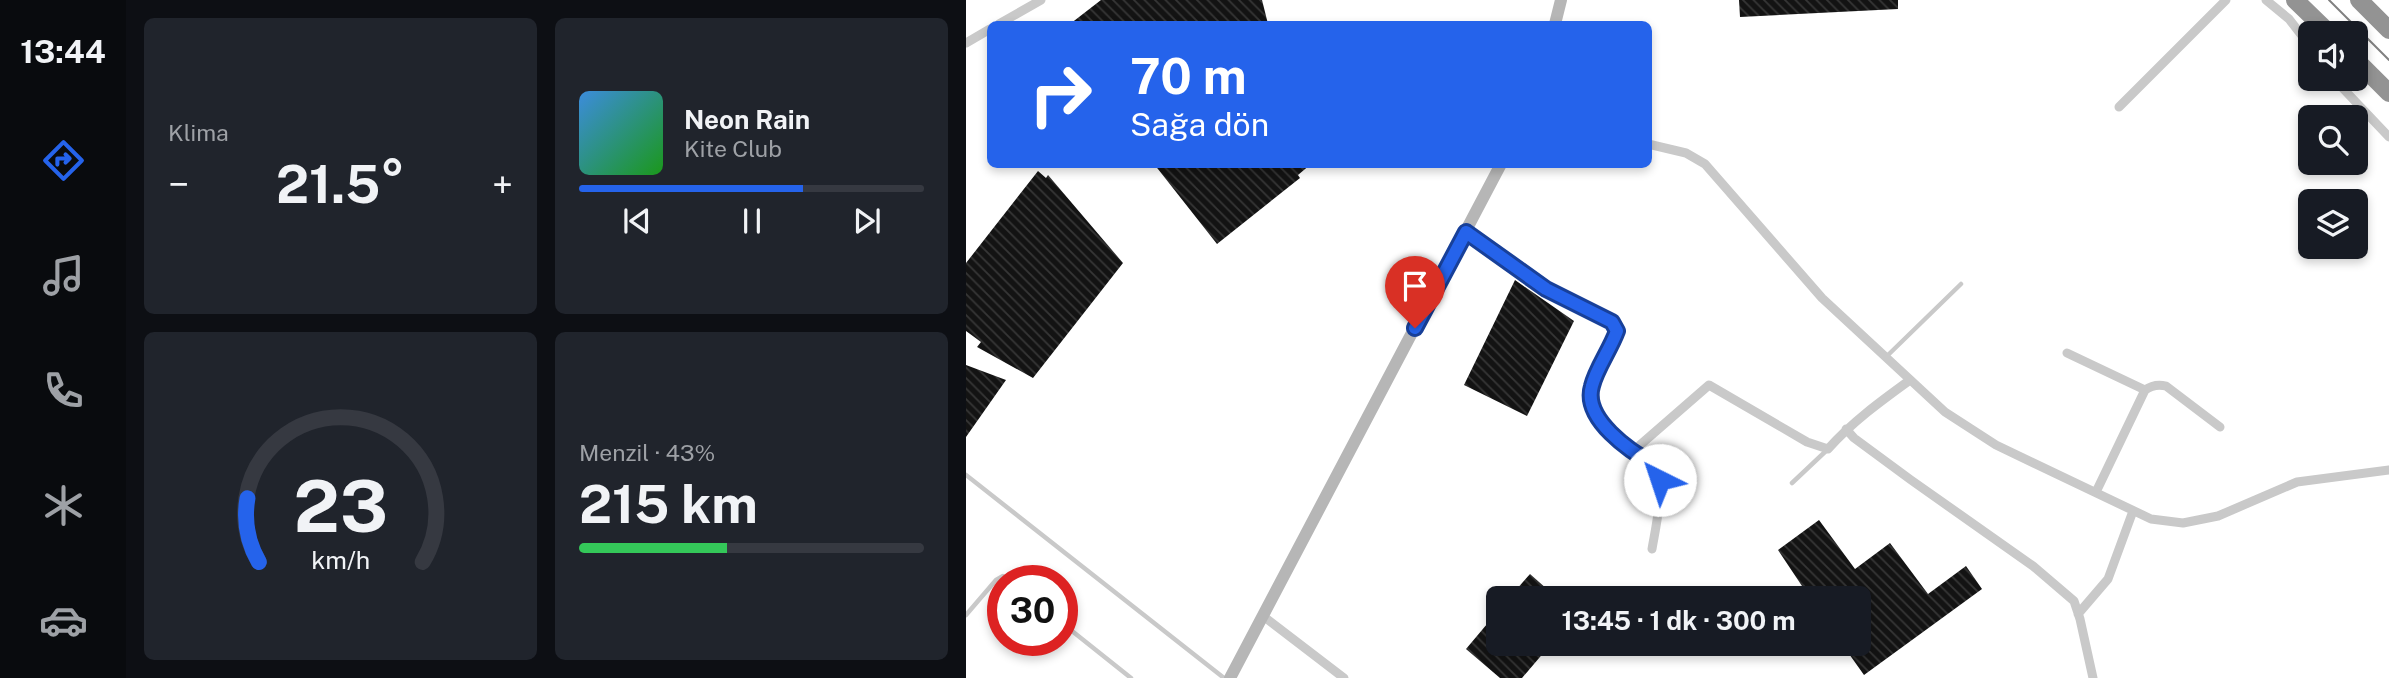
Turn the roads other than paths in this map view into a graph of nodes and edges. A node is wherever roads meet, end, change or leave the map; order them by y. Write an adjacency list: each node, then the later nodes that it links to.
1 (1041, 0): 7 (street)
2 (1561, 0): 8 (street)
3 (2226, 0): 17 (street)
4 (2266, 0): 10 (street)
5 (2295, 0): 9 (highway)
6 (2359, 0): 11 (highway)
7 (1004, 21)
8 (1556, 21)
9 (2317, 21)
10 (2298, 30)
11 (2389, 30)
12 (987, 31): 13 (street)
13 (966, 43)
14 (2368, 72): 16 (highway)
15 (2345, 91): 18 (street)
16 (2389, 93)
17 (2119, 107)
18 (2389, 137)
19 (1652, 145): 24 (street)
20 (1500, 168): 21 (street)
21 (1466, 232): 30 (street); 40 (street)
22 (1961, 284): 24 (lane)
23 (2067, 353): 26 (street)
24 (1886, 357): 25 (street)
25 (1910, 380): 28 (street); 34 (street)
26 (2145, 390): 27 (street); 34 (street)
27 (2220, 427)
28 (1846, 429): 29 (street); 38 (street)
29 (1828, 449): 30 (street); 33 (lane)
30 (1632, 452): 36 (street)
31 (2389, 470): 35 (street)
32 (966, 475): 43 (lane)
33 (1792, 483)
34 (2096, 492): 35 (street)
35 (2133, 511): 38 (street)
36 (1652, 550)
37 (987, 590): 39 (lane)
38 (2078, 614): 46 (street)
39 (966, 615)
40 (1263, 616): 44 (street); 45 (street)
41 (1078, 636): 42 (lane)
42 (1131, 678)
43 (1224, 678)
44 (1230, 678)
45 (1344, 678)
46 (2093, 678)

